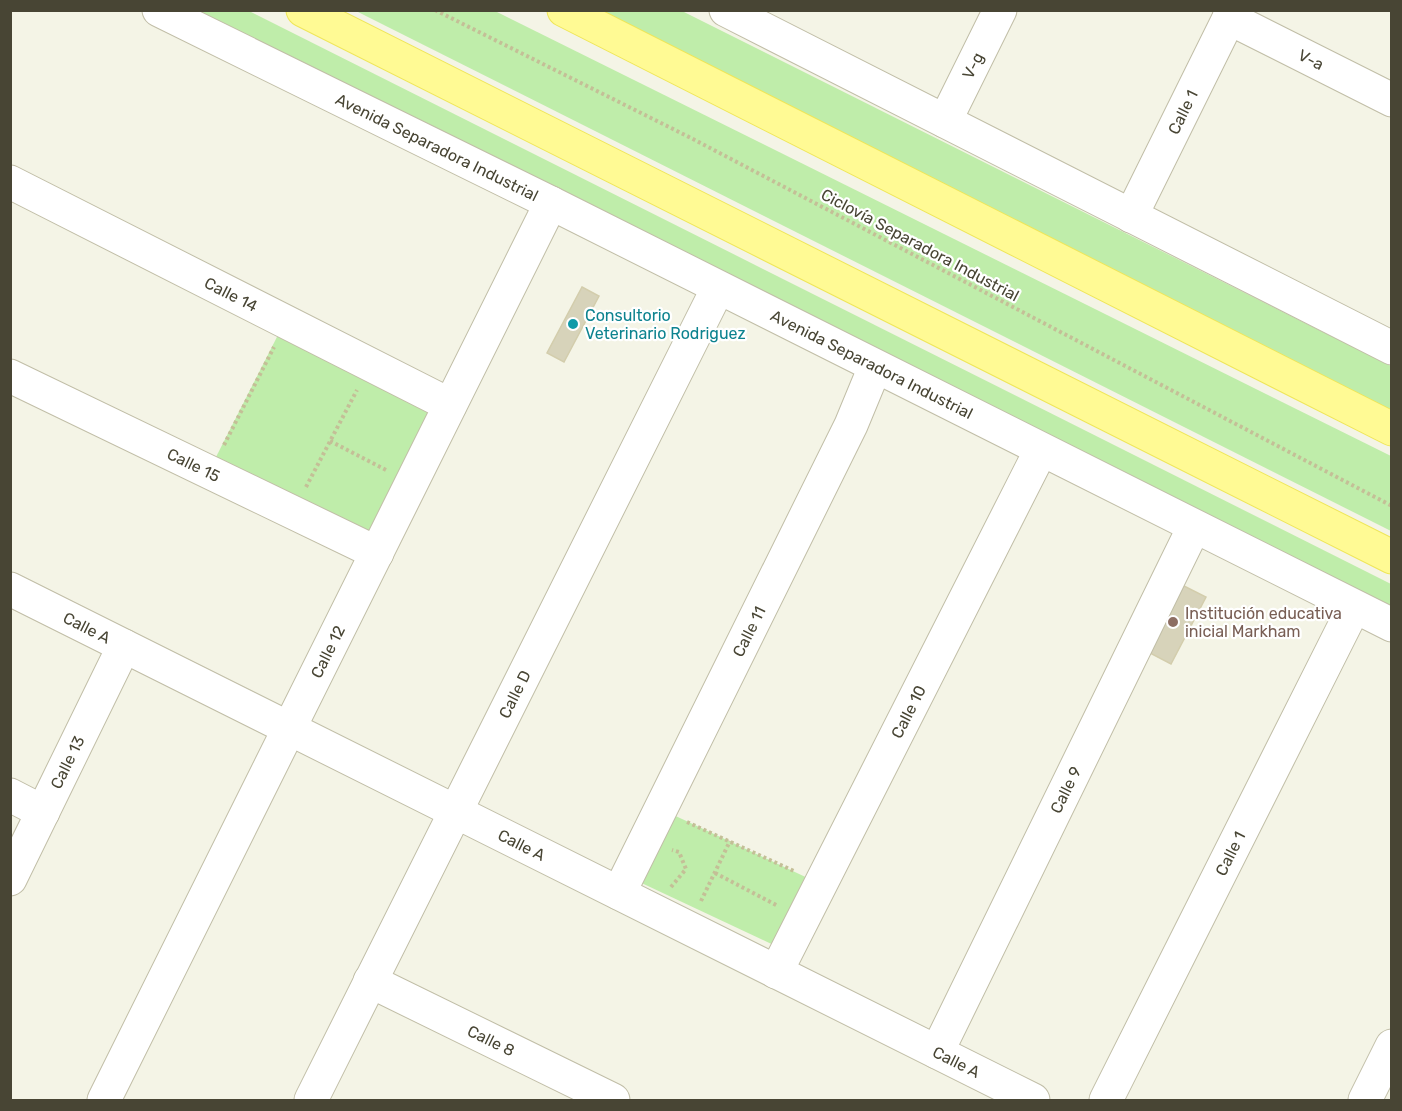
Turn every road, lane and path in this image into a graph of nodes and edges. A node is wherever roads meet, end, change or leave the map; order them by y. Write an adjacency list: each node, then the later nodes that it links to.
1 (159, 10): 12 (street, Avenida Separadora Industrial)
2 (303, 10): 30 (main road)
3 (435, 10): 27 (path, Ciclovía Separadora Industrial)
4 (564, 10): 21 (main road)
5 (726, 10): 8 (street)
6 (1000, 10): 10 (street, V-g)
7 (1231, 14): 9 (street, V-a); 13 (street, Calle 1)
8 (764, 19): 10 (street)
9 (1392, 100)
10 (945, 121): 13 (street)
11 (10, 182): 20 (street, Calle 14)
12 (551, 203): 14 (street, Avenida Separadora Industrial); 20 (street, Calle 12)
13 (1131, 216): 16 (street)
14 (718, 288): 17 (street, Avenida Separadora Industrial); 39 (street, Calle D)
15 (275, 345): 23 (path)
16 (1392, 348)
17 (875, 367): 24 (street, Avenida Separadora Industrial); 37 (street, Calle 11)
18 (10, 376): 29 (street, Calle 15)
19 (360, 386): 22 (path)
20 (450, 405): 29 (street, Calle 12)
21 (1392, 429)
22 (330, 441): 25 (path); 26 (path)
23 (224, 446)
24 (1041, 450): 28 (street, Avenida Separadora Industrial); 44 (street, Calle 10)
25 (388, 471)
26 (301, 497)
27 (1392, 506)
28 (1194, 527): 32 (street, Avenida Separadora Industrial); 52 (street, Calle 9)
29 (377, 553): 35 (street, Calle 12)
30 (1392, 557)
31 (10, 589): 34 (street, Calle A)
32 (1354, 607): 33 (street, Avenida Separadora Industrial); 57 (street, Calle 1)
33 (1392, 625)
34 (124, 646): 35 (street, Calle A); 38 (street, Calle 13)
35 (289, 729): 39 (street, Calle A); 53 (street, Calle 12)
36 (10, 795): 38 (street)
37 (660, 810): 40 (path); 45 (street, Calle 11)
38 (43, 812): 43 (street, Calle 13)
39 (455, 812): 45 (street, Calle A); 50 (street, Calle D)
40 (730, 841): 42 (path); 44 (path)
41 (662, 846): 46 (path)
42 (715, 873): 47 (path); 48 (path)
43 (10, 879)
44 (823, 880): 49 (street, Calle 10)
45 (619, 893): 49 (street, Calle A)
46 (666, 893)
47 (698, 908)
48 (786, 910)
49 (776, 972): 52 (street, Calle A)
50 (370, 981): 54 (street, Calle D); 55 (street, Calle 8)
51 (1392, 1046): 58 (street)
52 (937, 1052): 56 (street, Calle A)
53 (104, 1101)
54 (311, 1101)
55 (613, 1101)
56 (1033, 1101)
57 (1106, 1101)
58 (1365, 1101)

